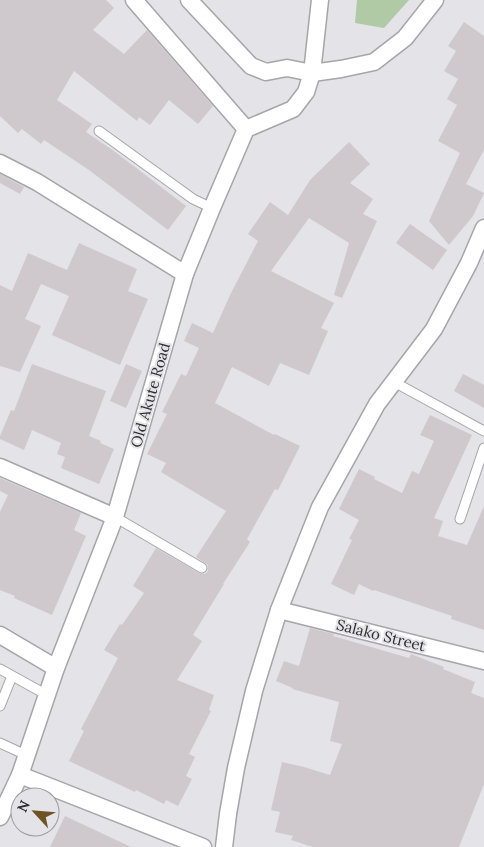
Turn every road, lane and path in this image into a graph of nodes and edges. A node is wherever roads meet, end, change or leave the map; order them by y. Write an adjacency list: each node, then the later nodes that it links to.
1 (134, 0): 6 (street)
2 (189, 0): 5 (street)
3 (320, 0): 5 (street)
4 (436, 0): 5 (street)
5 (312, 73): 6 (street)
6 (246, 129): 9 (street, Old Akute Road)
7 (99, 131): 9 (lane)
8 (0, 163): 11 (street)
9 (212, 208): 11 (street, Old Akute Road)
10 (484, 228): 12 (street)
11 (185, 274): 16 (street, Old Akute Road)
12 (394, 382): 13 (lane); 19 (street)
13 (484, 431)
14 (484, 448): 17 (lane)
15 (0, 467): 16 (street)
16 (115, 517): 18 (lane); 22 (street, Old Akute Road)
17 (460, 519)
18 (202, 568)
19 (279, 610): 21 (street, Salako Street); 32 (street)
20 (0, 635): 22 (street)
21 (484, 661)
22 (56, 668): 25 (street, Old Akute Road)
23 (0, 670): 24 (lane)
24 (12, 676): 25 (lane); 26 (lane)
25 (47, 695): 28 (street, Old Akute Road)
26 (0, 706)
27 (0, 743): 28 (lane)
28 (26, 755): 29 (street, Old Akute Road)
29 (20, 775): 30 (street, Old Akute Road); 31 (street)
30 (0, 817)
31 (203, 847)
32 (224, 847)

